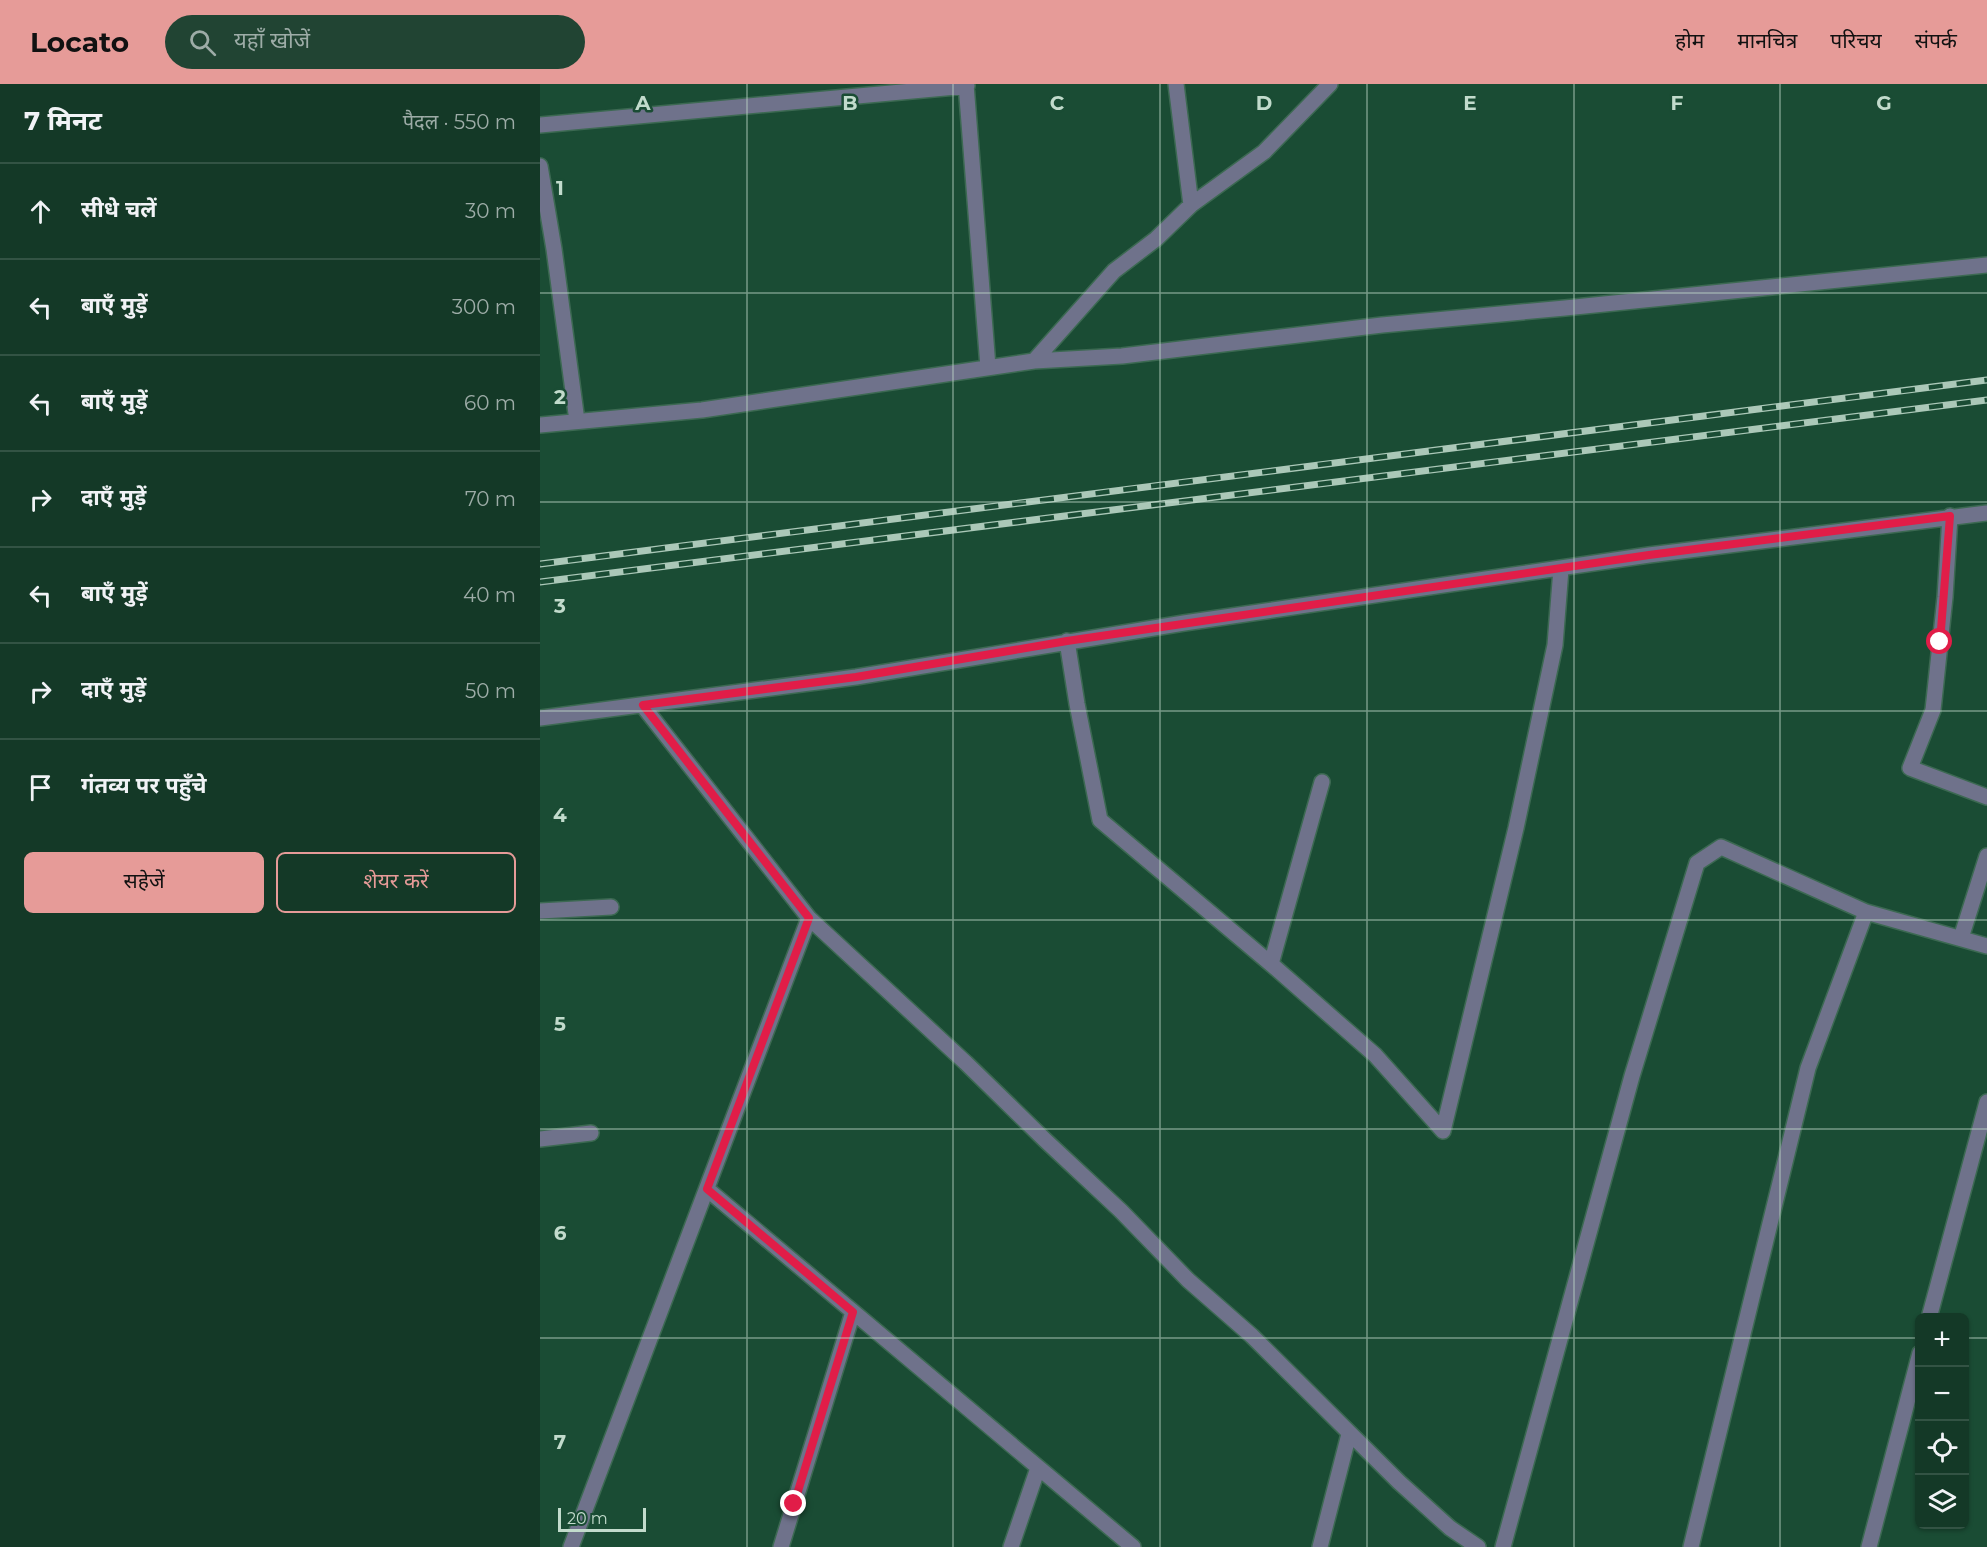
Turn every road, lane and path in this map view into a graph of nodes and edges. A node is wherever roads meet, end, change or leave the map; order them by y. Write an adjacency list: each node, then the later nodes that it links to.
1 (1176, 84): 6 (street)
2 (1330, 84): 6 (street)
3 (967, 85): 4 (street); 9 (street)
4 (540, 125)
5 (540, 166): 10 (street)
6 (1191, 205): 8 (street)
7 (1987, 265): 8 (street)
8 (1034, 362): 9 (street)
9 (988, 367): 10 (street)
10 (577, 422): 11 (street)
11 (540, 425)
12 (1987, 513): 13 (street)
13 (1950, 516): 14 (street); 19 (street)
14 (1561, 569): 15 (street); 27 (street)
15 (1067, 641): 16 (street); 27 (street)
16 (643, 705): 17 (street); 24 (street)
17 (540, 718)
18 (1322, 782): 27 (street)
19 (1987, 797)
20 (1987, 856): 25 (street)
21 (611, 907): 22 (street)
22 (540, 911)
23 (1866, 912): 25 (street); 43 (street); 44 (street)
24 (809, 918): 31 (street); 35 (street)
25 (1961, 938): 26 (street)
26 (1987, 946)
27 (1272, 964)
28 (1987, 1102): 33 (street)
29 (591, 1132): 30 (street)
30 (540, 1139)
31 (707, 1189): 32 (street); 37 (street)
32 (853, 1312): 36 (street); 38 (street)
33 (1930, 1313)
34 (1916, 1367): 45 (street)
35 (1349, 1434): 41 (street); 42 (street)
36 (1038, 1468): 39 (street); 40 (street)
37 (571, 1547)
38 (781, 1547)
39 (1011, 1547)
40 (1132, 1547)
41 (1320, 1547)
42 (1478, 1547)
43 (1503, 1547)
44 (1691, 1547)
45 (1869, 1547)

